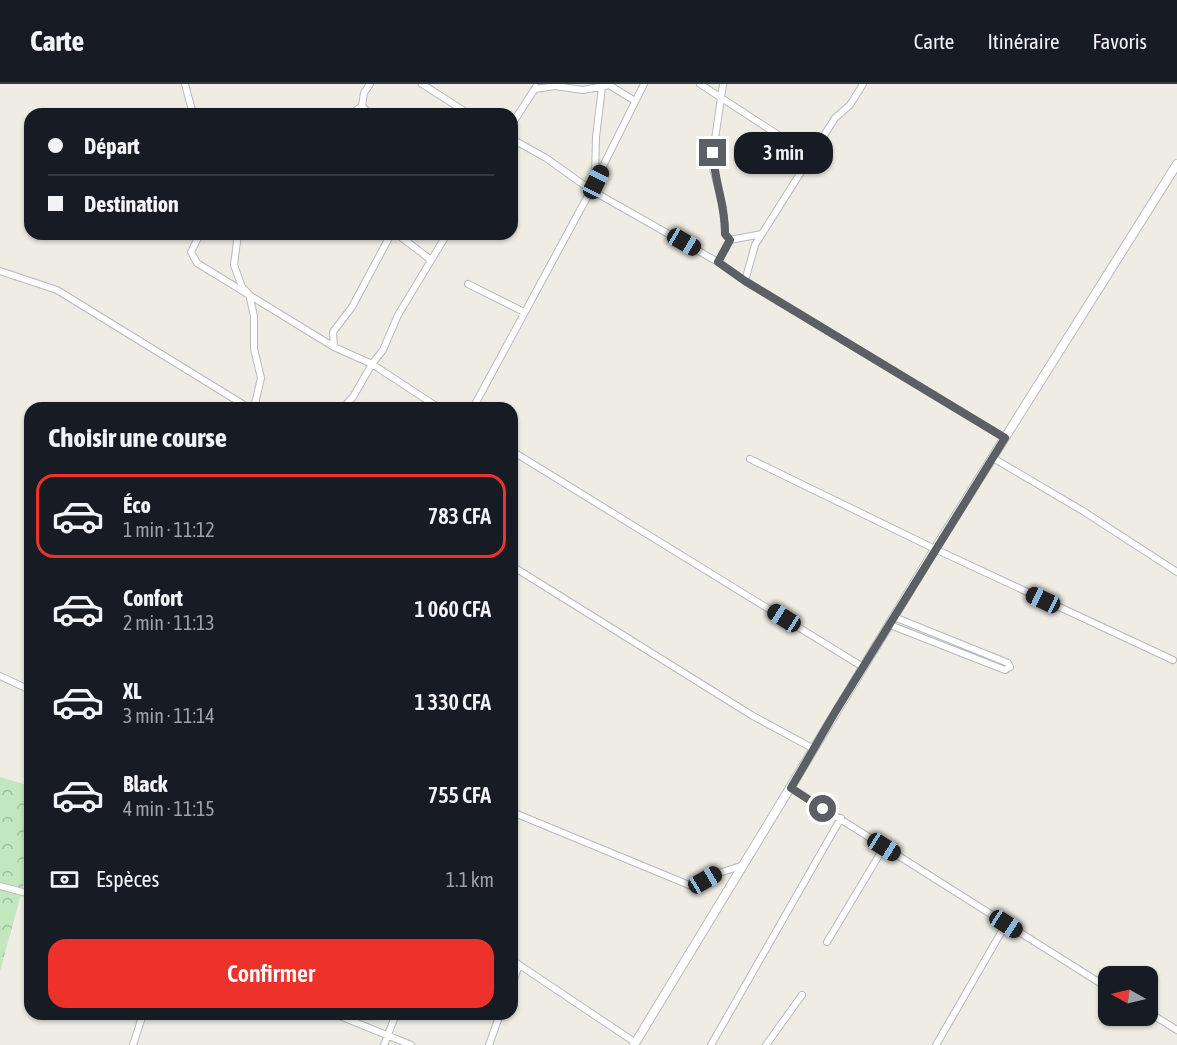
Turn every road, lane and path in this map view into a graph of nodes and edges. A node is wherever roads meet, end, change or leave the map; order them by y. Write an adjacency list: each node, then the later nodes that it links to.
1 (185, 84): 13 (street)
2 (370, 84): 12 (street)
3 (422, 84): 15 (street)
4 (644, 84): 11 (street)
5 (700, 84): 10 (street)
6 (723, 84): 10 (street)
7 (863, 84): 18 (street)
8 (536, 86): 9 (street); 16 (street)
9 (602, 86): 11 (street); 20 (street)
10 (721, 99): 18 (street); 28 (street)
11 (635, 101): 20 (street)
12 (362, 106): 14 (street)
13 (191, 108)
14 (359, 108)
15 (460, 108)
16 (518, 114)
17 (518, 143): 21 (street)
18 (812, 157): 22 (street)
19 (1177, 164): 43 (street)
20 (596, 182): 21 (street)
21 (591, 190): 30 (street); 35 (street)
22 (762, 234): 28 (street); 32 (street)
23 (197, 240): 34 (street)
24 (237, 240): 34 (street)
25 (388, 240): 36 (street)
26 (407, 240): 29 (street)
27 (444, 240): 29 (street)
28 (730, 240): 30 (street)
29 (432, 260): 37 (street)
30 (718, 262): 32 (street)
31 (0, 271): 38 (street)
32 (745, 281): 43 (street)
33 (468, 284): 35 (street)
34 (249, 294): 36 (street); 39 (street)
35 (524, 312): 42 (street)
36 (334, 347): 37 (street)
37 (372, 364): 40 (street); 41 (street)
38 (242, 402)
39 (254, 402)
40 (348, 402)
41 (430, 402)
42 (476, 402)
43 (1005, 438): 45 (street)
44 (518, 455): 52 (street)
45 (993, 458): 47 (street); 49 (street)
46 (750, 459): 47 (street)
47 (935, 549): 50 (street); 51 (street)
48 (518, 570): 55 (street)
49 (1177, 572)
50 (892, 621): 50 (street); 52 (street)
51 (1173, 660)
52 (863, 667): 55 (street)
53 (0, 676): 54 (street)
54 (24, 687)
55 (814, 749): 56 (street)
56 (791, 788): 58 (street); 60 (street)
57 (518, 814): 60 (street)
58 (840, 818): 59 (street); 81 (street)
59 (884, 847): 63 (street); 64 (street)
60 (741, 866): 76 (street)
61 (0, 886): 62 (street)
62 (24, 892)
63 (1006, 924): 67 (street); 83 (street)
64 (827, 942)
65 (519, 965): 66 (street); 76 (street)
66 (518, 968)
67 (1098, 982)
68 (802, 995): 82 (street)
69 (1158, 1018): 74 (street)
70 (140, 1020): 77 (street)
71 (351, 1020): 75 (street)
72 (394, 1020): 75 (street)
73 (498, 1020): 80 (street)
74 (1177, 1030)
75 (388, 1034): 78 (street); 79 (street)
76 (635, 1044)
77 (133, 1045)
78 (384, 1045)
79 (411, 1045)
80 (489, 1045)
81 (711, 1045)
82 (766, 1045)
83 (936, 1045)

